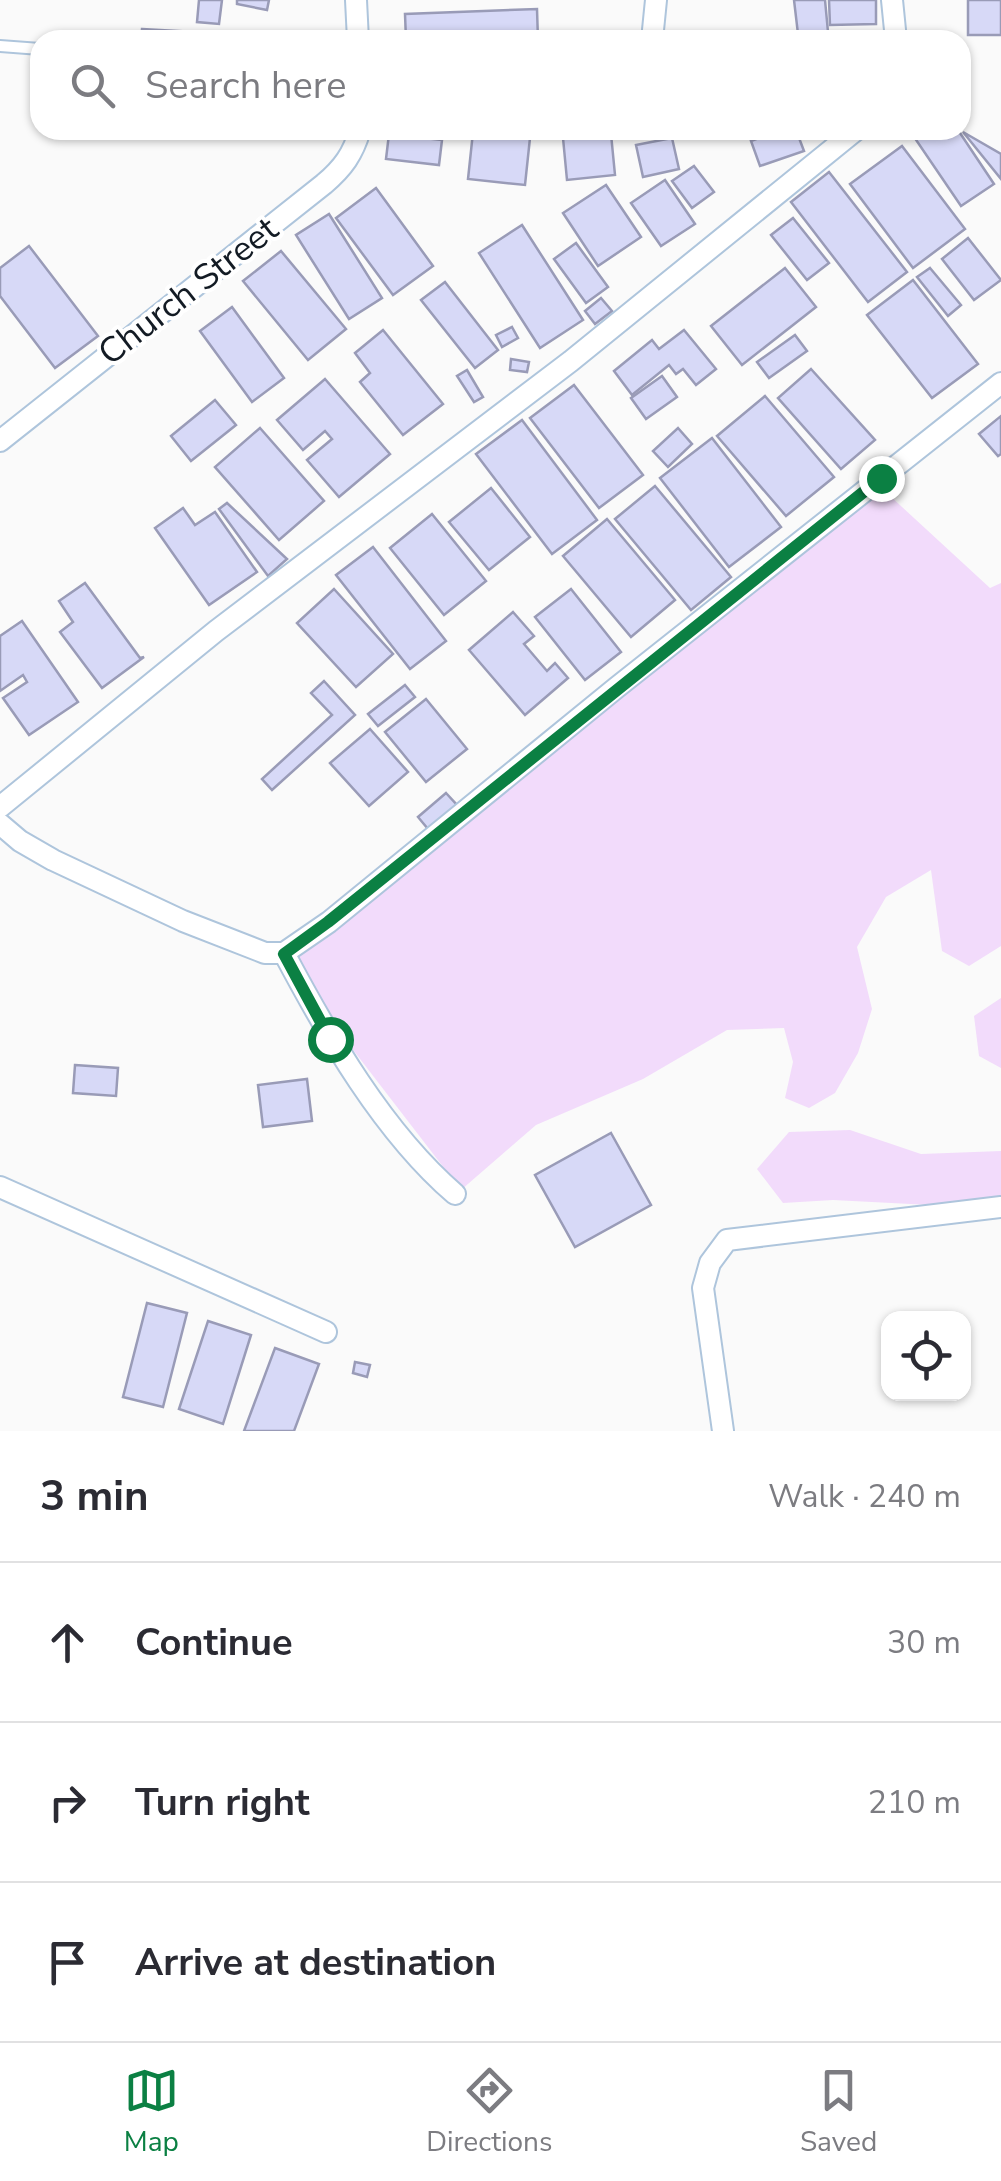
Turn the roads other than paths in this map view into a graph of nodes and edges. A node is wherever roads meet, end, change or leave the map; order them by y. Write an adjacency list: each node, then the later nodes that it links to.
1 (356, 0): 4 (street)
2 (656, 0): 5 (street)
3 (892, 0): 6 (street)
4 (358, 30)
5 (653, 30)
6 (895, 30)
7 (0, 46): 8 (lane)
8 (30, 48)
9 (356, 140): 12 (street, Church Street)
10 (844, 140): 13 (street)
11 (1001, 384): 15 (street)
12 (0, 440)
13 (0, 807)
14 (0, 824): 15 (street)
15 (284, 954): 17 (street)
16 (0, 1187): 19 (street)
17 (455, 1194)
18 (1001, 1207): 20 (street)
19 (326, 1332)
20 (723, 1431)

